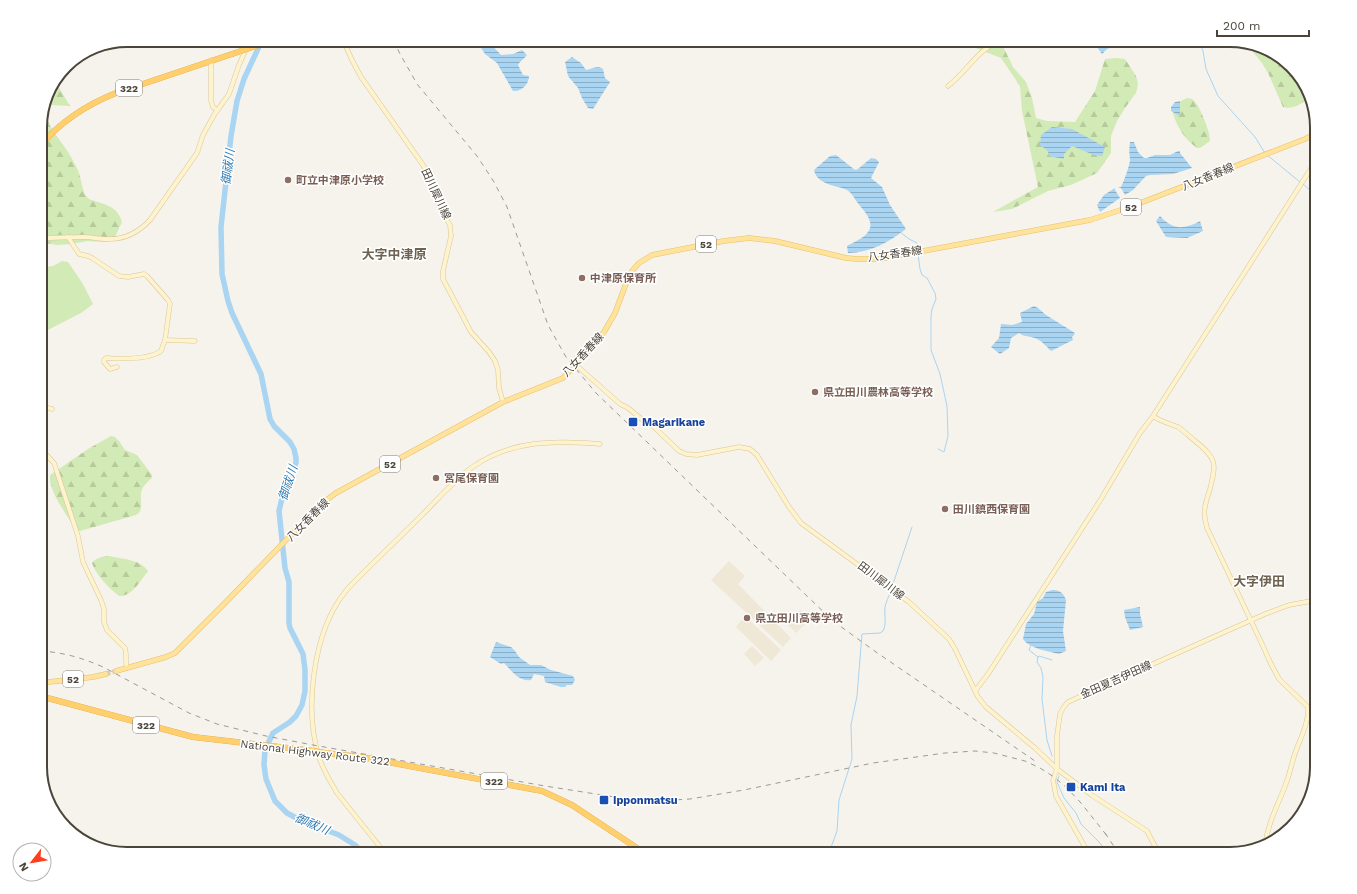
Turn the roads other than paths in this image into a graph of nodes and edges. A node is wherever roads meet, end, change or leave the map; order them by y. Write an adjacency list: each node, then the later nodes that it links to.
1 (247, 47): 7 (street)
2 (252, 47): 5 (highway, 322, bridge)
3 (347, 47): 17 (street, 田川犀川線)
4 (989, 47): 6 (street)
5 (211, 60): 7 (street); 9 (highway, 322)
6 (948, 86)
7 (217, 110): 11 (street)
8 (1310, 136): 15 (main road, 八女香春線 / 52)
9 (47, 139)
10 (1310, 170): 20 (street)
11 (68, 237): 12 (street); 13 (street)
12 (47, 238)
13 (165, 340): 14 (street); 16 (street)
14 (195, 341)
15 (576, 365): 17 (main road, 八女香春線 / 52); 29 (street, 田川犀川線)
16 (117, 367)
17 (504, 402): 25 (main road, 八女香春線 / 52)
18 (47, 408): 19 (street)
19 (52, 409)
20 (1153, 416): 24 (street); 29 (street)
21 (600, 444): 33 (street)
22 (47, 456): 25 (street)
23 (1310, 601): 24 (street, 金田夏吉伊田線)
24 (1251, 620): 31 (street, 金田夏吉伊田線); 32 (street)
25 (127, 668): 26 (main road, 八女香春線 / 52)
26 (116, 672)
27 (106, 674): 28 (main road, 52)
28 (47, 682)
29 (975, 691): 31 (street, 田川犀川線)
30 (47, 698): 34 (highway, National Highway Route 322 / 322, bridge)
31 (1057, 768): 35 (street, 金田夏吉伊田線); 36 (street, 田川犀川線)
32 (1266, 839)
33 (380, 847)
34 (635, 847)
35 (1085, 847)
36 (1156, 847)

